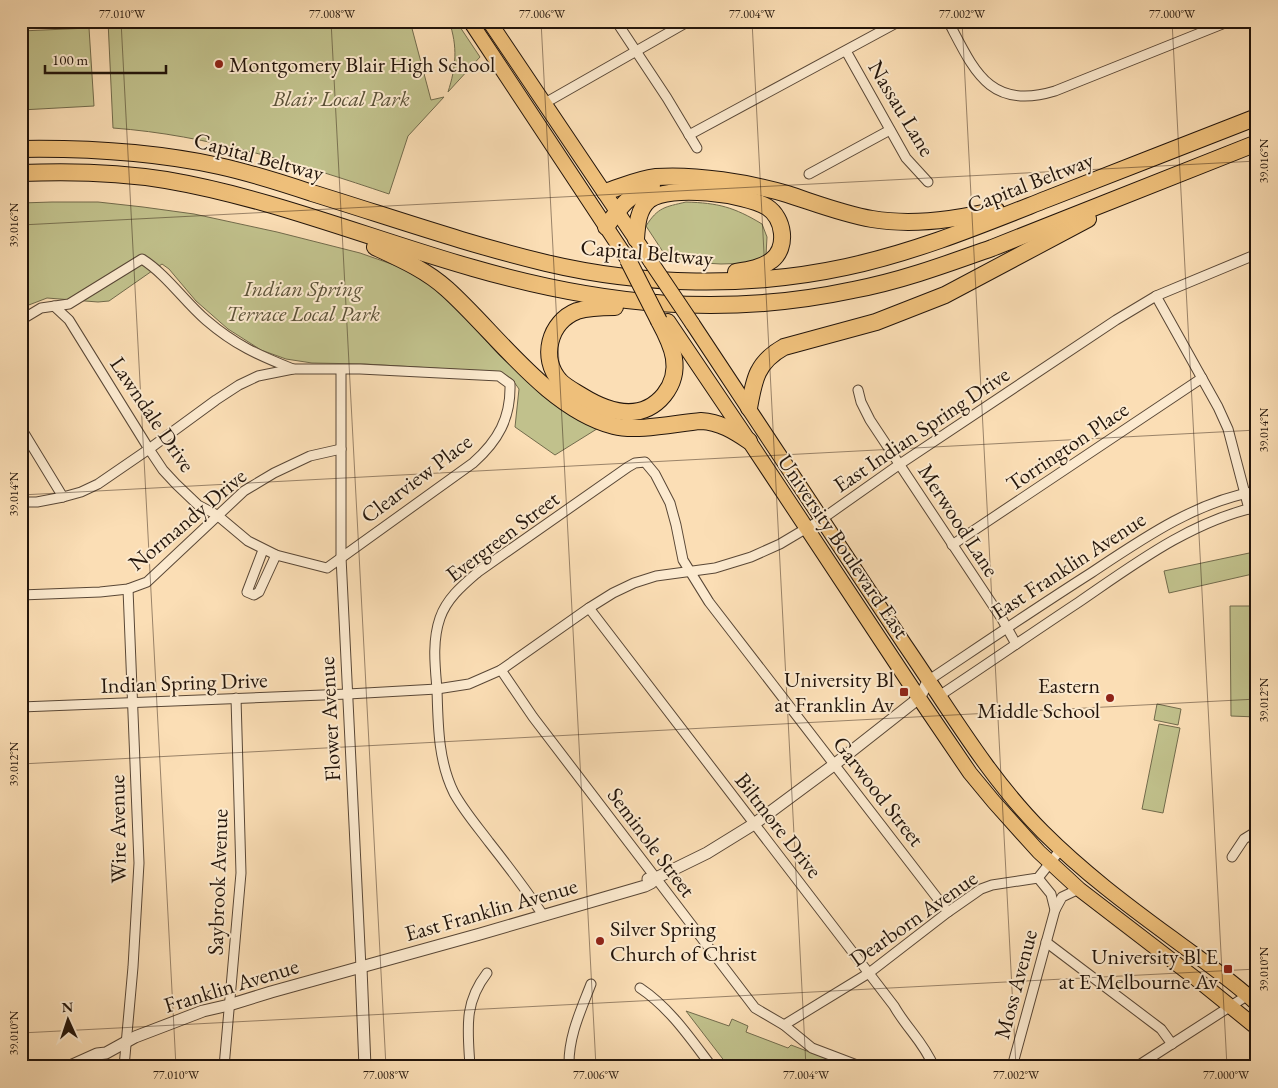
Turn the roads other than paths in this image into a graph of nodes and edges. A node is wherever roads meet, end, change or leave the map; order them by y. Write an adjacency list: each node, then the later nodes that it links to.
1 (470, 21): 26 (main road)
2 (489, 21): 10 (main road, University Boulevard East)
3 (616, 21): 9 (street)
4 (689, 21): 9 (street)
5 (900, 21): 8 (street)
6 (948, 21): 7 (street)
7 (1230, 21)
8 (846, 50): 12 (street, Nassau Lane); 13 (street)
9 (635, 51): 10 (street); 13 (street)
10 (545, 103): 22 (main road, University Boulevard East)
11 (1257, 117): 23 (highway, Capital Beltway)
12 (890, 130): 18 (street); 20 (street, Nassau Lane)
13 (689, 135): 15 (street)
14 (1257, 143): 21 (highway, Capital Beltway)
15 (697, 148)
16 (21, 149): 30 (highway, Capital Beltway)
17 (21, 173): 24 (highway, Capital Beltway)
18 (810, 174)
19 (701, 179): 22 (highway); 23 (highway); 25 (highway)
20 (928, 182)
21 (1152, 184): 32 (highway, Capital Beltway); 40 (highway)
22 (605, 192): 25 (main road, University Boulevard East)
23 (1066, 192): 30 (highway, Capital Beltway)
24 (271, 205): 32 (highway, Capital Beltway); 42 (highway)
25 (617, 211): 26 (highway); 27 (main road, University Boulevard East)
26 (606, 227): 29 (main road)
27 (636, 238): 30 (highway); 40 (main road, University Boulevard East, bridge)
28 (1257, 254): 31 (street, East Indian Spring Drive)
29 (628, 260): 35 (highway, bridge)
30 (669, 279)
31 (1156, 296): 38 (street); 46 (street, East Indian Spring Drive)
32 (730, 305): 35 (highway)
33 (54, 306): 34 (street); 36 (street); 43 (street, Lawndale Drive)
34 (21, 320)
35 (663, 321): 42 (main road, University Boulevard East)
36 (293, 369): 37 (street); 43 (street)
37 (341, 370): 44 (street, Flower Avenue); 58 (street, Clearview Place)
38 (1202, 378): 48 (street); 55 (street, Torrington Place)
39 (858, 390): 46 (street, Merwood Lane)
40 (749, 408): 53 (main road, University Boulevard East)
41 (21, 428): 49 (street)
42 (749, 441): 54 (main road, University Boulevard East)
43 (149, 449): 49 (street); 52 (street, Lawndale Drive)
44 (341, 449): 52 (street, Normandy Drive); 58 (street, Flower Avenue)
45 (645, 462): 59 (street, Garwood Street); 67 (street, Evergreen Street)
46 (900, 464): 53 (street, East Indian Spring Drive); 55 (street, Merwood Lane)
47 (1257, 491): 48 (street, East Franklin Avenue)
48 (1244, 493): 51 (street); 63 (street, East Franklin Avenue)
49 (63, 497): 50 (street)
50 (21, 502)
51 (1253, 508): 64 (street, East Franklin Avenue)
52 (218, 515): 56 (street, Lawndale Drive); 60 (street, Normandy Drive)
53 (822, 519): 54 (street, East Indian Spring Drive); 66 (main road, University Boulevard East)
54 (807, 529): 59 (street, East Indian Spring Drive); 71 (main road, University Boulevard East)
55 (952, 545): 63 (street, Merwood Lane)
56 (263, 550): 57 (street, Lawndale Drive); 57 (street)
57 (276, 555): 58 (street, Lawndale Drive)
58 (341, 557): 68 (street, Flower Avenue)
59 (689, 570): 62 (street, East Indian Spring Drive); 74 (street, Garwood Street)
60 (128, 589): 61 (street, Normandy Drive); 72 (street, Wire Avenue)
61 (21, 594)
62 (589, 608): 65 (street, East Indian Spring Drive); 75 (street, Biltmore Drive)
63 (1008, 628): 64 (street, Merwood Lane); 66 (street, East Franklin Avenue)
64 (1016, 644): 69 (street, East Franklin Avenue)
65 (500, 670): 67 (street, East Indian Spring Drive); 81 (street, Seminole Street)
66 (929, 680): 69 (main road, University Boulevard East); 71 (street, East Franklin Avenue)
67 (437, 689): 68 (street, East Indian Spring Drive); 86 (street, Evergreen Street)
68 (348, 694): 70 (street, Indian Spring Drive); 89 (street, Flower Avenue)
69 (939, 696): 71 (street, East Franklin Avenue); 77 (main road, University Boulevard East)
70 (236, 698): 72 (street, Indian Spring Drive); 95 (street, Saybrook Avenue)
71 (919, 698): 74 (street, East Franklin Avenue); 80 (main road, University Boulevard East)
72 (133, 703): 73 (street, Indian Spring Drive); 100 (street, Wire Avenue)
73 (21, 707)
74 (835, 764): 75 (street, East Franklin Avenue); 85 (street, Garwood Street)
75 (754, 824): 81 (street, East Franklin Avenue); 91 (street, Biltmore Drive)
76 (1257, 831): 79 (street)
77 (1061, 849): 80 (street); 94 (main road, University Boulevard East)
78 (21, 857): 87 (street)
79 (1232, 857)
80 (1049, 862): 82 (street); 83 (main road, University Boulevard East)
81 (656, 878): 86 (street, East Franklin Avenue); 97 (street, Seminole Street)
82 (1038, 878): 84 (street, Moss Avenue); 85 (street, Dearborn Avenue)
83 (1079, 889): 84 (street, Moss Avenue); 96 (main road, University Boulevard East)
84 (1055, 910): 88 (street, Moss Avenue)
85 (948, 912): 91 (street, Dearborn Avenue)
86 (543, 916): 89 (street, East Franklin Avenue)
87 (21, 921)
88 (1046, 942): 99 (street); 111 (street, Moss Avenue)
89 (361, 968): 95 (street, Franklin Avenue); 105 (street, Flower Avenue)
90 (487, 973): 106 (street)
91 (869, 973): 97 (street, Dearborn Avenue); 110 (street, Biltmore Drive)
92 (591, 984): 107 (street)
93 (640, 988): 108 (street)
94 (1254, 995): 96 (street)
95 (230, 1005): 100 (street, Franklin Avenue); 104 (street, Saybrook Avenue)
96 (1231, 1006): 98 (main road, University Boulevard East); 99 (street)
97 (787, 1028): 109 (street, Seminole Street)
98 (1257, 1028)
99 (1172, 1044): 101 (street)
100 (121, 1045): 102 (street, Franklin Avenue); 103 (street, Wire Avenue)
101 (1148, 1060): 112 (street); 113 (street)
102 (68, 1067)
103 (124, 1067)
104 (224, 1067)
105 (365, 1067)
106 (470, 1067)
107 (569, 1067)
108 (712, 1067)
109 (862, 1067)
110 (934, 1067)
111 (1012, 1067)
112 (1136, 1067)
113 (1155, 1067)

